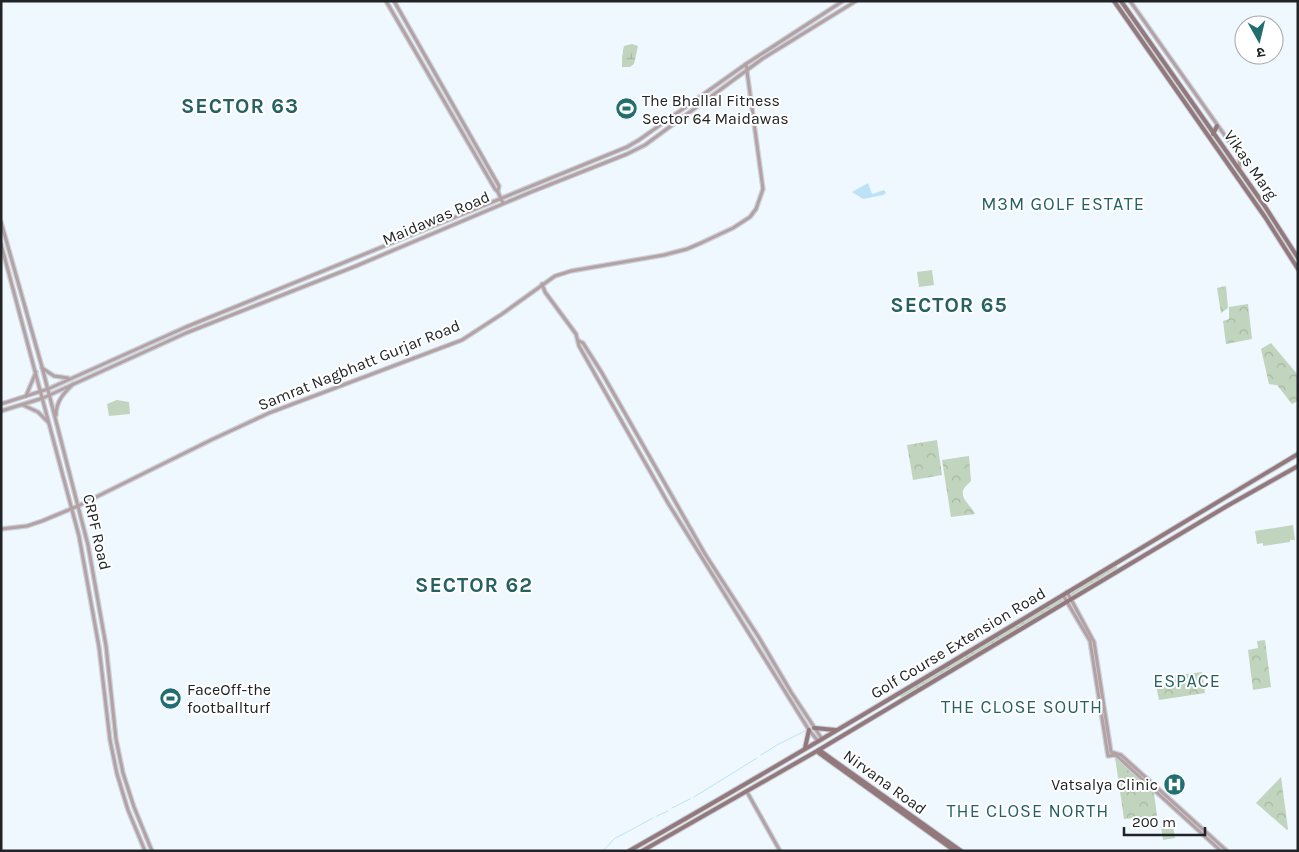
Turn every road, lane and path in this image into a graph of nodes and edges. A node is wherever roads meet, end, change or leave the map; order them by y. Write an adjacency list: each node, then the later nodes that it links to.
1 (386, 1): 15 (street)
2 (394, 1): 15 (street)
3 (843, 1): 8 (street, Maidawas Road)
4 (856, 1): 9 (street, Maidawas Road)
5 (1114, 1): 21 (main road)
6 (1121, 1): 11 (main road, Vikas Marg)
7 (1130, 1): 10 (street)
8 (746, 64): 9 (street, Samrat Nagbhatt Gurjar Road); 16 (street, Maidawas Road)
9 (747, 70): 17 (street, Maidawas Road); 22 (street, Samrat Nagbhatt Gurjar Road)
10 (1208, 114): 11 (main road); 12 (street)
11 (1200, 116): 13 (main road, Vikas Marg)
12 (1217, 126): 13 (main road); 14 (street)
13 (1214, 134): 14 (main road, Vikas Marg)
14 (1239, 170): 20 (main road, Vikas Marg)
15 (498, 192): 16 (street)
16 (500, 197): 17 (street); 23 (street, Maidawas Road)
17 (503, 204): 24 (street, Maidawas Road)
18 (1, 222): 25 (street, CRPF Road)
19 (1, 244): 26 (street)
20 (1298, 258)
21 (1298, 270)
22 (542, 284): 27 (street); 44 (street, Samrat Nagbhatt Gurjar Road)
23 (256, 299): 24 (street); 30 (street, Maidawas Road)
24 (258, 303): 31 (street, Maidawas Road)
25 (25, 311): 26 (street); 28 (street, CRPF Road)
26 (19, 313): 29 (street)
27 (579, 341): 52 (street); 53 (street)
28 (42, 367): 30 (street); 32 (street, CRPF Road)
29 (36, 370): 33 (street); 35 (street)
30 (74, 377): 32 (street, Maidawas Road)
31 (75, 382): 34 (street, Maidawas Road); 40 (street)
32 (48, 389): 33 (street, Maidawas Road); 34 (street, CRPF Road)
33 (42, 392): 35 (street, Maidawas Road); 36 (street)
34 (49, 395): 36 (street, Maidawas Road); 40 (street, CRPF Road)
35 (26, 396): 37 (street, Maidawas Road)
36 (43, 398): 38 (street, Maidawas Road); 41 (street)
37 (1, 404)
38 (22, 405): 39 (street, Maidawas Road); 41 (street)
39 (1, 411)
40 (56, 424): 44 (street, CRPF Road)
41 (50, 425): 45 (street)
42 (1298, 454): 47 (main road, Golf Course Extension Road)
43 (1298, 466): 48 (main road, Golf Course Extension Road)
44 (78, 506): 45 (street, Samrat Nagbhatt Gurjar Road); 63 (street, CRPF Road)
45 (72, 508): 46 (street, Samrat Nagbhatt Gurjar Road); 64 (street)
46 (1, 529)
47 (1065, 593): 48 (street); 49 (main road, Golf Course Extension Road)
48 (1070, 601): 50 (main road, Golf Course Extension Road); 59 (street)
49 (894, 697): 50 (main road); 51 (main road, Golf Course Extension Road)
50 (898, 703): 55 (main road, Golf Course Extension Road)
51 (846, 724): 54 (main road, Golf Course Extension Road); 55 (main road)
52 (814, 728): 54 (main road); 56 (street)
53 (808, 730): 56 (street); 57 (main road)
54 (836, 730): 56 (main road, Golf Course Extension Road)
55 (850, 731): 58 (main road, Golf Course Extension Road)
56 (820, 740): 57 (main road, Golf Course Extension Road)
57 (805, 748): 60 (main road, Golf Course Extension Road)
58 (818, 750): 61 (main road, Golf Course Extension Road); 72 (main road, Nirvana Road); 73 (main road, Nirvana Road)
59 (1110, 753): 74 (street); 75 (street)
60 (755, 778): 61 (main road); 65 (main road, Golf Course Extension Road)
61 (759, 785): 62 (main road, Golf Course Extension Road)
62 (747, 792): 66 (main road, Golf Course Extension Road); 71 (street)
63 (135, 810): 64 (street); 68 (street, CRPF Road)
64 (129, 813): 67 (street)
65 (662, 832): 66 (main road); 69 (main road, Golf Course Extension Road)
66 (666, 838): 70 (main road, Golf Course Extension Road)
67 (145, 851)
68 (152, 851)
69 (629, 851)
70 (642, 851)
71 (780, 851)
72 (954, 851)
73 (961, 851)
74 (1221, 851)
75 (1227, 851)

